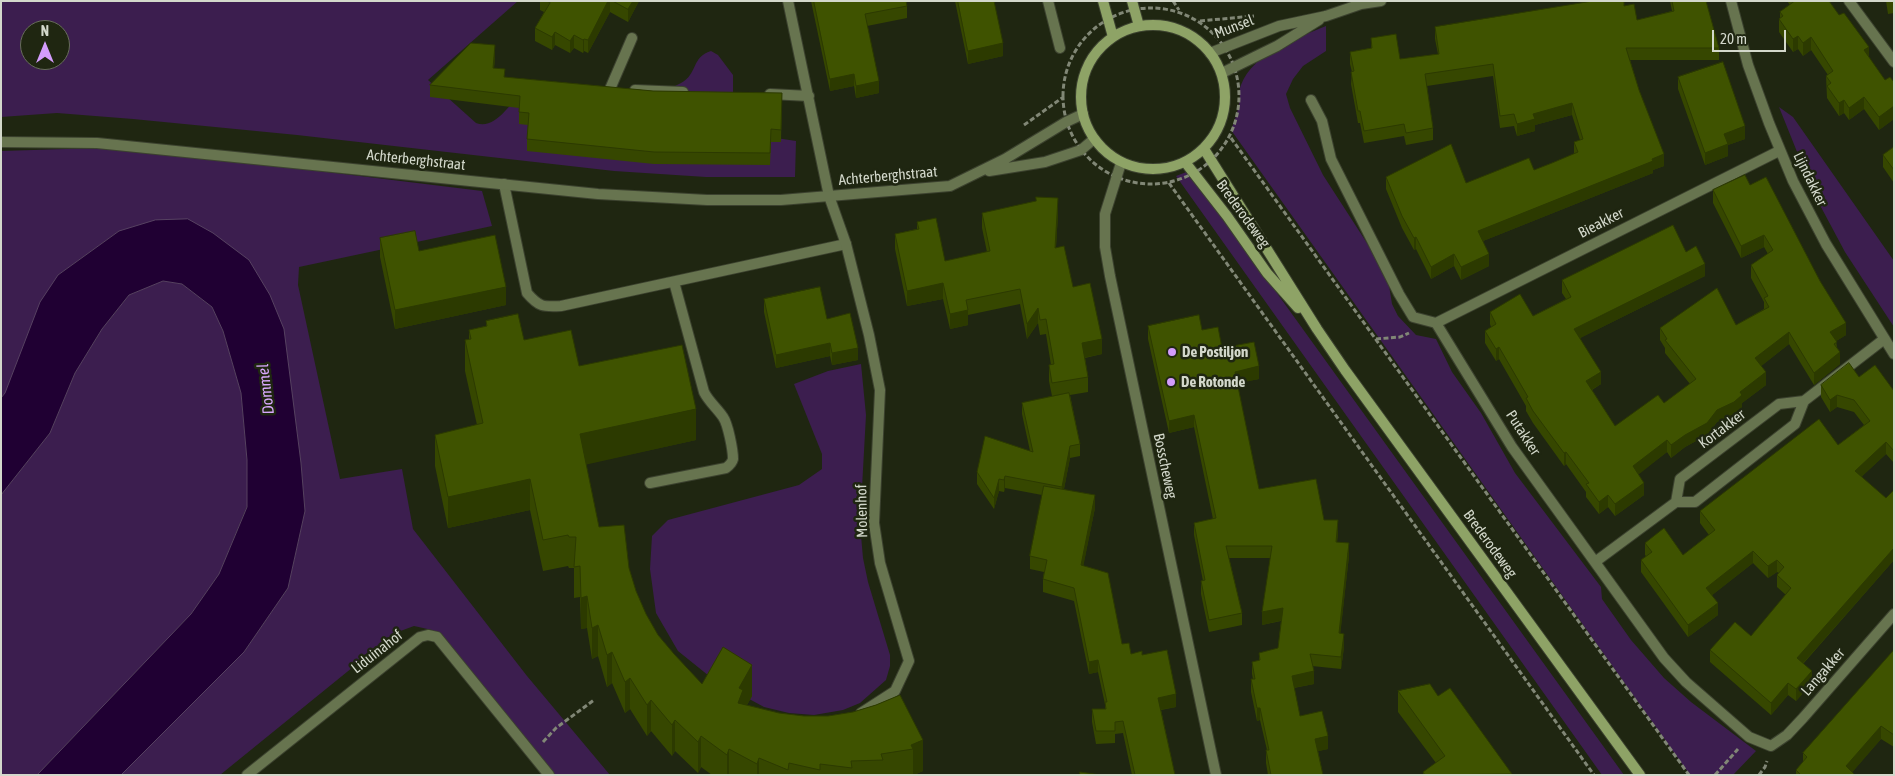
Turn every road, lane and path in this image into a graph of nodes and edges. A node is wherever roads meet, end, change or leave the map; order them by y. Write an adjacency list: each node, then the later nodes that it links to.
1 (788, 1): 23 (street, Achterberghstraat)
2 (1048, 1): 16 (street)
3 (1103, 1): 11 (main road)
4 (1173, 1): 9 (path)
5 (1381, 1): 10 (street, Munsel)
6 (1732, 1): 32 (street, Lijndakker)
7 (1849, 1): 18 (street)
8 (1134, 5): 9 (path); 11 (path); 12 (main road)
9 (1179, 11): 15 (path)
10 (1326, 16): 15 (street, Munsel); 19 (street, Munsel)
11 (1109, 18): 13 (main road); 26 (path)
12 (1139, 26): 13 (main road); 17 (main road)
13 (1113, 37): 25 (main road)
14 (632, 38): 21 (street)
15 (1224, 46): 17 (street, Munsel); 19 (path)
16 (1060, 48)
17 (1210, 53): 20 (main road)
18 (1894, 62)
19 (1235, 67): 20 (street, Munsel); 28 (path)
20 (1222, 73): 30 (main road)
21 (690, 92)
22 (759, 94): 23 (street)
23 (808, 96): 41 (street, Achterberghstraat)
24 (1311, 100): 44 (street)
25 (1083, 114): 26 (street, Achterberghstraat); 27 (main road)
26 (1066, 122): 31 (path); 36 (street, Achterberghstraat)
27 (1094, 138): 31 (street, Achterberghstraat); 35 (main road)
28 (1231, 138): 33 (path); 63 (path)
29 (1, 142): 40 (street, Achterberghstraat)
30 (1204, 149): 33 (main road, Brederodeweg); 34 (main road)
31 (1081, 150): 36 (street, Achterberghstraat); 38 (path)
32 (1780, 151): 44 (street, Bieakker); 46 (street, Lijndakker)
33 (1212, 160): 37 (path); 45 (main road, Brederodeweg)
34 (1185, 162): 35 (main road); 37 (main road, Brederodeweg)
35 (1121, 163): 38 (street, Bosscheweg)
36 (978, 173): 41 (street, Achterberghstraat)
37 (1195, 173): 39 (path); 45 (main road, Brederodeweg)
38 (1117, 176): 39 (path); 60 (street, Bosscheweg)
39 (1169, 182): 61 (path)
40 (504, 184): 41 (street, Achterberghstraat); 43 (street)
41 (829, 196): 42 (street, Molenhof)
42 (846, 244): 43 (street); 54 (street, Molenhof)
43 (674, 282): 49 (street)
44 (1436, 323): 51 (street, Putakker)
45 (1317, 329): 62 (main road, Brederodeweg)
46 (1884, 340): 47 (street, Lijndakker); 48 (street)
47 (1894, 354)
48 (1804, 401): 50 (street); 50 (street, Kortakker)
49 (650, 483)
50 (1676, 502): 51 (street)
51 (1596, 562): 56 (street, Putakker)
52 (1894, 614): 57 (street, Langakker)
53 (594, 700): 55 (path)
54 (847, 716)
55 (556, 728)
56 (1749, 737): 57 (street, Putakker); 64 (path)
57 (1771, 746)
58 (247, 775): 59 (street, Liduinahof)
59 (549, 775)
60 (1216, 775)
61 (1594, 775)
62 (1640, 775)
63 (1689, 775)
64 (1715, 775)

